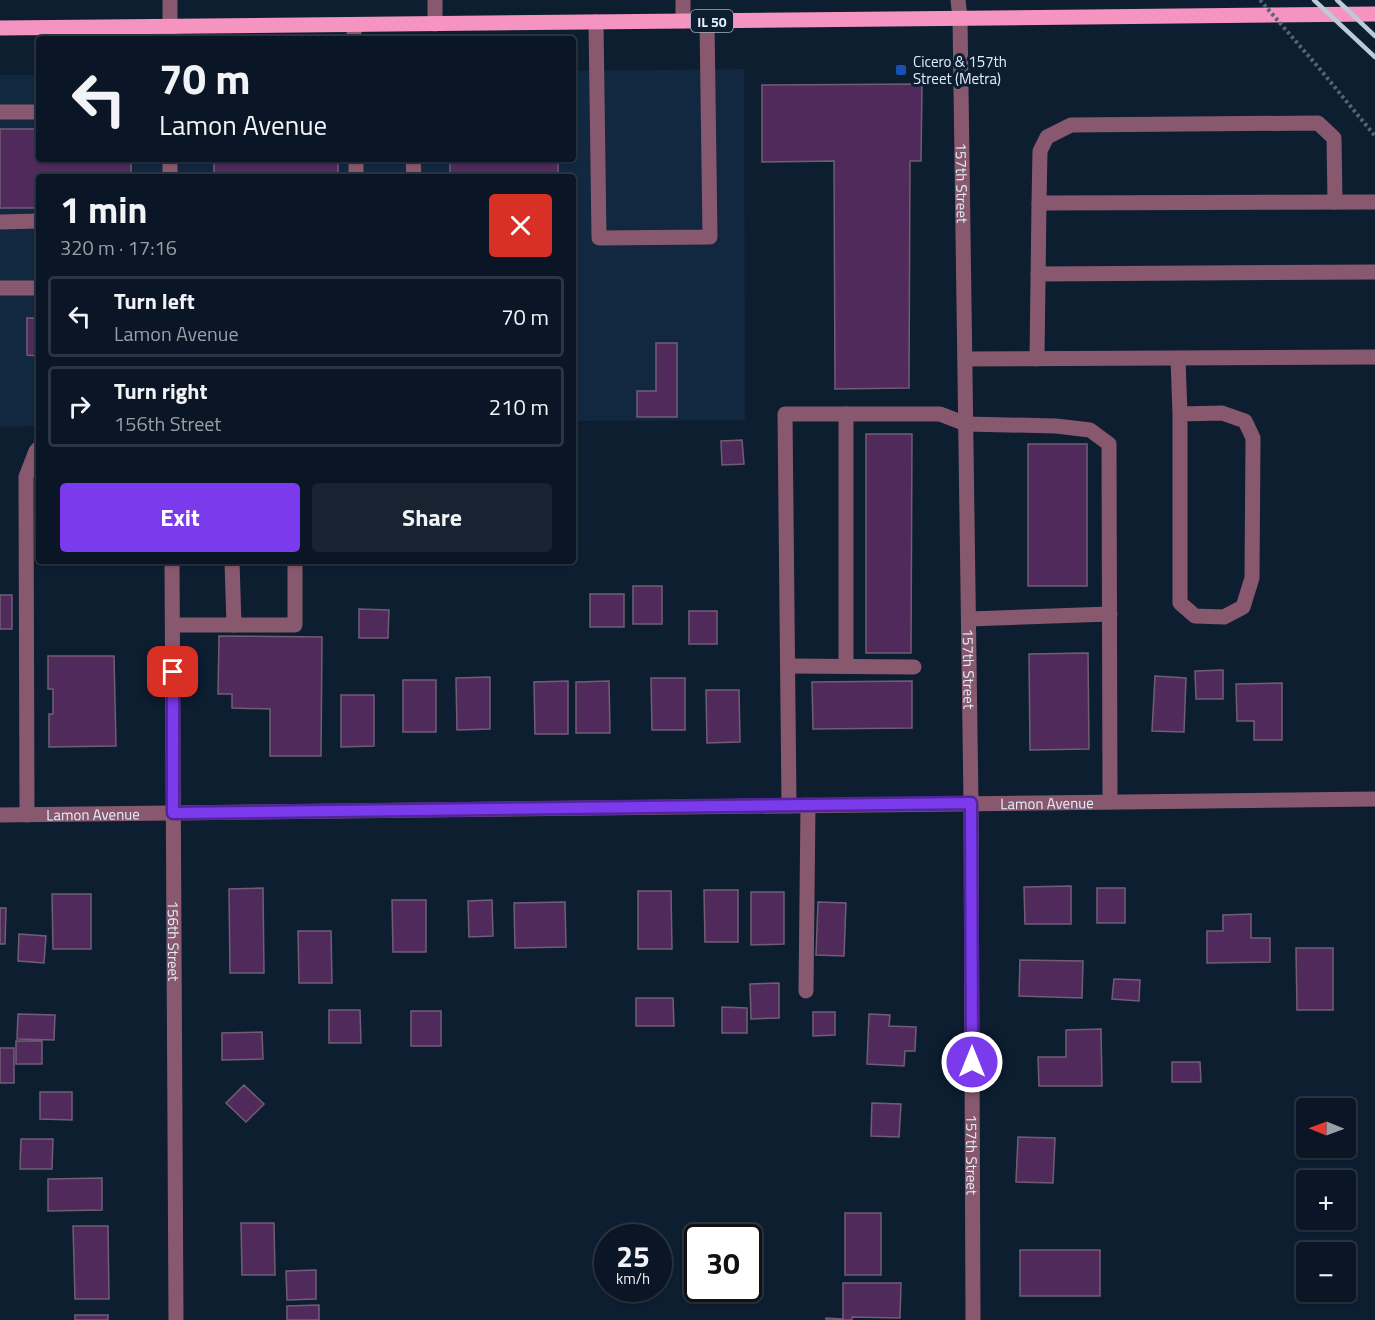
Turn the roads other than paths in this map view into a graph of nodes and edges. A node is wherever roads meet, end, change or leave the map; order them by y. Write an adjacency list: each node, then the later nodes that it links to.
1 (170, 0): 13 (street)
2 (435, 0): 10 (street)
3 (683, 0): 7 (street)
4 (958, 0): 6 (street, 157th Street)
5 (1375, 14): 6 (main road, IL 50)
6 (960, 18): 8 (main road, IL 50); 28 (street, 157th Street)
7 (683, 21): 8 (main road, IL 50); 9 (main road, IL 50)
8 (707, 21): 9 (street)
9 (596, 22): 10 (main road, IL 50)
10 (435, 24): 12 (main road, IL 50)
11 (0, 28): 13 (main road, IL 50)
12 (354, 32): 13 (main road, IL 50)
13 (170, 33)
14 (0, 112): 15 (street)
15 (36, 112)
16 (1335, 202): 17 (street); 18 (street); 18 (street)
17 (1375, 202)
18 (1039, 203): 22 (street)
19 (0, 222): 20 (street)
20 (36, 222)
21 (1375, 272): 22 (street)
22 (1038, 274): 26 (street)
23 (0, 288): 24 (street)
24 (36, 288)
25 (1375, 357): 27 (street)
26 (1038, 359): 27 (street); 28 (street)
27 (1178, 359): 30 (street)
28 (965, 360): 31 (street, 157th Street)
29 (846, 414): 31 (street); 40 (street); 41 (street)
30 (1180, 414): 30 (street)
31 (966, 424): 36 (street); 37 (street, 157th Street)
32 (36, 451): 50 (street)
33 (172, 564): 38 (street, 156th Street)
34 (232, 564): 39 (street)
35 (295, 564): 39 (street)
36 (1110, 614): 37 (street); 44 (street)
37 (969, 619): 45 (street, 157th Street)
38 (172, 625): 39 (street); 48 (street, 156th Street)
39 (234, 625)
40 (788, 666): 41 (street); 47 (street)
41 (846, 666): 42 (street)
42 (914, 667)
43 (1375, 799): 44 (street, Lamon Avenue)
44 (1110, 802): 45 (street, Lamon Avenue)
45 (971, 803): 46 (street, Lamon Avenue); 53 (street, 157th Street)
46 (808, 805): 47 (street, Lamon Avenue); 51 (street)
47 (789, 806): 48 (street, Lamon Avenue)
48 (173, 813): 50 (street, Lamon Avenue); 52 (street, 156th Street)
49 (0, 815): 50 (street, Lamon Avenue)
50 (27, 815)
51 (806, 991)
52 (176, 1320)
53 (973, 1320)

